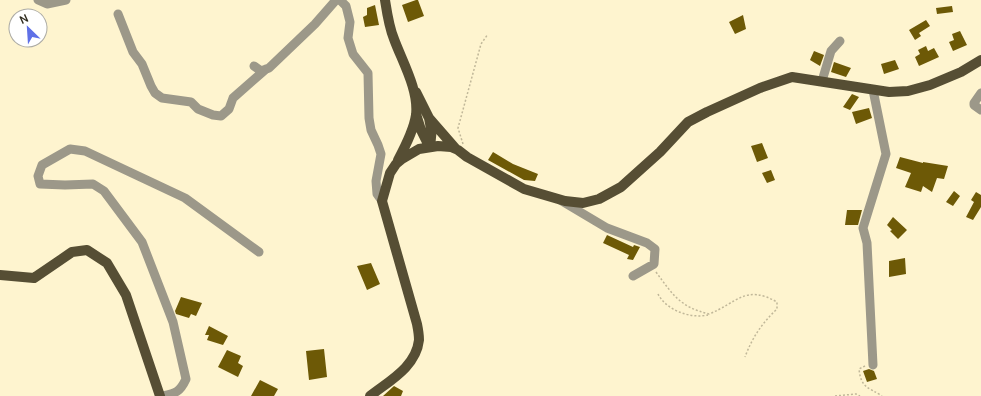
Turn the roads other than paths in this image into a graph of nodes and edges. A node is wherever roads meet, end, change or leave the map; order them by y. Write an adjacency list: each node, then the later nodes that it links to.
1 (38, 0): 2 (street)
2 (66, 0)
3 (385, 0): 12 (main road)
4 (336, 2): 5 (street); 10 (street); 22 (street)
5 (316, 12)
6 (118, 14): 10 (street)
7 (840, 41): 11 (street)
8 (980, 64): 13 (main road)
9 (254, 66): 10 (street)
10 (266, 69)
11 (822, 81): 13 (main road); 21 (main road)
12 (413, 88): 16 (main road); 17 (main road)
13 (873, 90): 26 (street)
14 (981, 93): 15 (street)
15 (981, 110)
16 (416, 114): 18 (main road); 20 (main road)
17 (429, 118): 18 (main road); 19 (main road)
18 (429, 146): 19 (main road); 20 (main road)
19 (458, 150): 21 (main road)
20 (396, 164): 22 (main road)
21 (559, 200): 25 (street)
22 (382, 201): 28 (main road)
23 (259, 252): 27 (street)
24 (0, 275): 27 (main road)
25 (634, 276)
26 (873, 365)
27 (162, 396)
28 (370, 396)

